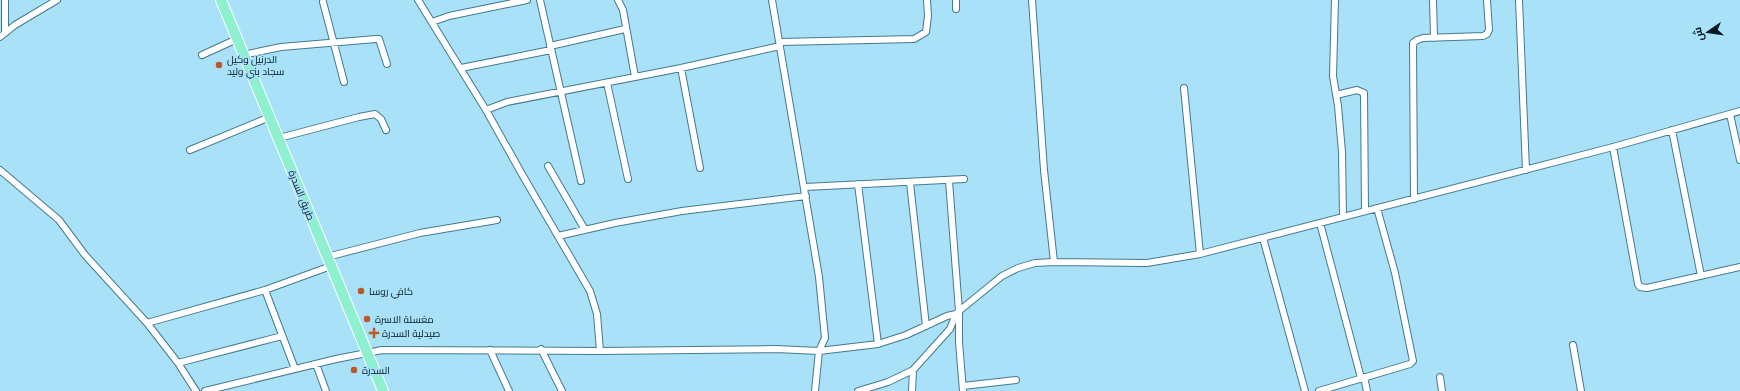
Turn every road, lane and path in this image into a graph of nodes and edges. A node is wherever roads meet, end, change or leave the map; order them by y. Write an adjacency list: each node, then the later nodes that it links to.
1 (5, 0): 20 (street)
2 (57, 0): 20 (street)
3 (221, 0): 22 (main road, طريق السدرة)
4 (418, 0): 18 (street)
5 (527, 0): 18 (street)
6 (540, 0): 25 (street)
7 (618, 0): 19 (street)
8 (772, 0): 24 (street)
9 (927, 0): 24 (street)
10 (956, 0): 17 (street)
11 (1032, 0): 70 (street)
12 (1335, 0): 36 (street)
13 (1433, 0): 21 (street)
14 (1487, 0): 21 (street)
15 (1519, 0): 50 (street)
16 (323, 2): 23 (street)
17 (956, 9)
18 (432, 22): 29 (street)
19 (625, 29): 25 (street); 31 (street)
20 (2, 35)
21 (1434, 38): 59 (street)
22 (236, 39): 26 (street); 27 (main road, طريق السدرة)
23 (333, 44): 27 (street); 28 (street); 32 (street)
24 (780, 44): 30 (street); 57 (street)
25 (551, 48): 29 (street); 35 (street)
26 (202, 55)
27 (243, 55): 40 (main road, طريق السدرة)
28 (387, 64)
29 (461, 68): 37 (street)
30 (682, 68): 31 (street); 48 (street)
31 (635, 77): 33 (street)
32 (344, 82)
33 (607, 83): 35 (street); 51 (street)
34 (1184, 88): 68 (street)
35 (560, 93): 37 (street); 54 (street)
36 (1336, 95): 61 (street); 62 (street)
37 (486, 110): 66 (street)
38 (1740, 111): 39 (street)
39 (1730, 114): 42 (street); 46 (street)
40 (270, 117): 43 (main road, طريق السدرة); 45 (street)
41 (386, 130): 43 (street)
42 (1672, 130): 44 (street); 72 (street)
43 (279, 138): 69 (main road, طريق السدرة)
44 (1613, 147): 50 (street); 72 (street)
45 (190, 150)
46 (1740, 160)
47 (548, 166): 65 (street)
48 (700, 168)
49 (0, 170): 75 (street)
50 (1526, 170): 59 (street)
51 (628, 179)
52 (964, 179): 53 (street)
53 (949, 180): 55 (street); 74 (street)
54 (581, 181)
55 (910, 183): 56 (street); 76 (street)
56 (858, 184): 57 (street); 78 (street)
57 (805, 187): 58 (street)
58 (806, 196): 65 (street); 83 (street)
59 (1414, 198): 60 (street)
60 (1377, 208): 61 (street); 89 (street)
61 (1365, 211): 62 (street)
62 (1343, 217): 64 (street)
63 (497, 220): 69 (street)
64 (1320, 223): 67 (street); 89 (street)
65 (585, 230): 66 (street)
66 (558, 236): 82 (street)
67 (1263, 238): 68 (street); 103 (street)
68 (1200, 254): 70 (street)
69 (329, 262): 73 (street); 84 (main road, طريق السدرة)
70 (1054, 262): 74 (street)
71 (1740, 267): 72 (street)
72 (1701, 276)
73 (265, 290): 75 (street); 77 (street)
74 (958, 312): 76 (street); 88 (street); 92 (street)
75 (147, 322): 85 (street)
76 (926, 326): 78 (street)
77 (282, 336): 85 (street); 87 (street)
78 (878, 344): 83 (street)
79 (1573, 345): 107 (street)
80 (490, 350): 81 (street); 84 (street); 98 (street)
81 (541, 350): 82 (street); 99 (street)
82 (600, 351): 83 (street)
83 (818, 351): 100 (street)
84 (368, 352): 86 (street); 97 (main road, طريق السدرة)
85 (178, 363): 94 (street)
86 (316, 364): 87 (street); 96 (street)
87 (295, 369): 93 (street)
88 (913, 370): 101 (street); 102 (street)
89 (1362, 377): 104 (street); 105 (street)
90 (1440, 377): 106 (street)
91 (1016, 380): 92 (street)
92 (963, 388)
93 (219, 389): 95 (street)
94 (196, 391)
95 (205, 391)
96 (326, 391)
97 (383, 391)
98 (509, 391)
99 (562, 391)
100 (816, 391)
101 (861, 391)
102 (912, 391)
103 (1305, 391)
104 (1318, 391)
105 (1367, 391)
106 (1442, 391)
107 (1581, 391)

